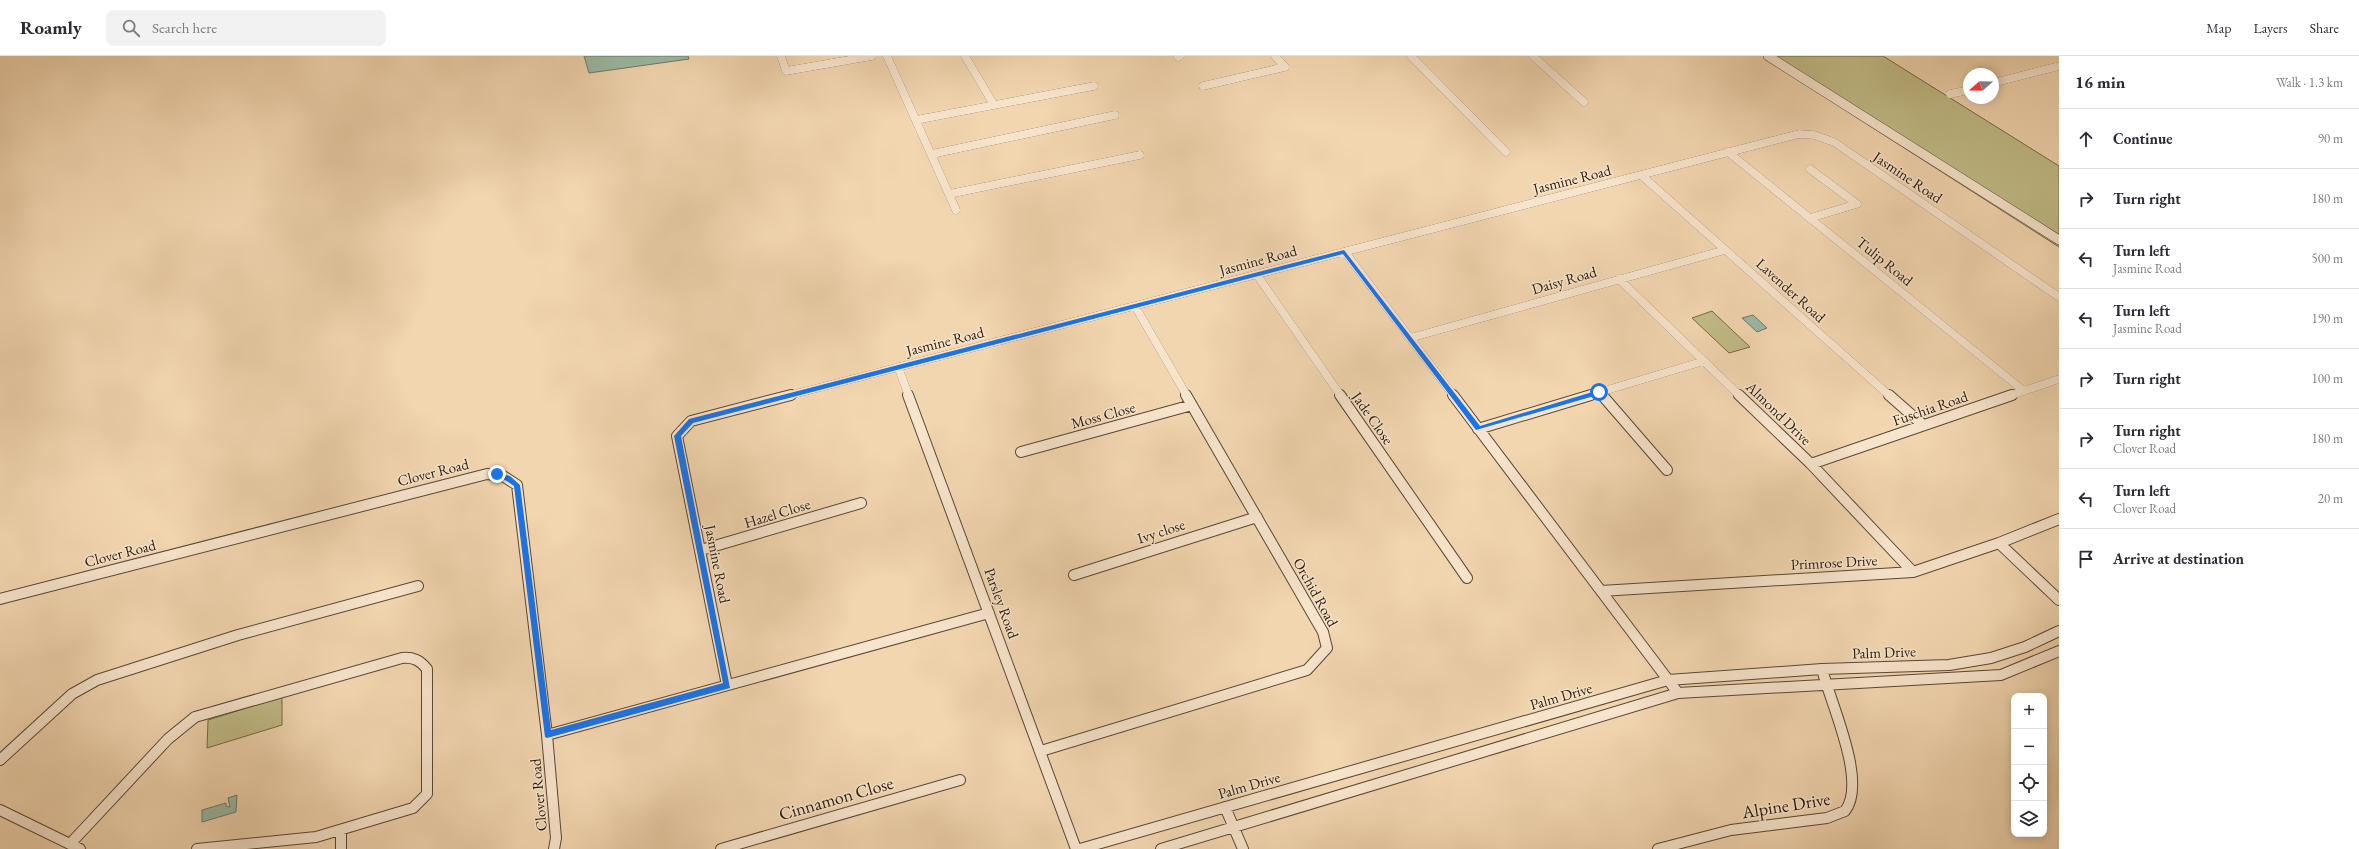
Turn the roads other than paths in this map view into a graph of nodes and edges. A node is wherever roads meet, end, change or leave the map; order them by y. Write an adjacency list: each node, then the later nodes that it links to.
1 (781, 56): 2 (street)
2 (872, 56)
3 (887, 56): 18 (street)
4 (964, 56): 16 (street)
5 (1276, 56): 12 (street)
6 (1411, 56): 19 (street)
7 (1533, 56): 15 (street)
8 (1768, 56): 28 (street)
9 (2059, 66): 10 (street)
10 (1999, 81)
11 (1094, 86): 16 (street)
12 (1202, 86)
13 (1963, 91): 14 (street)
14 (1950, 94)
15 (1584, 102)
16 (994, 105): 18 (street)
17 (1115, 115): 21 (street)
18 (916, 120): 21 (street)
19 (1506, 152)
20 (1728, 152): 24 (street, Jasmine Road); 27 (street, Tulip Road); 33 (street, Jasmine Road)
21 (932, 154): 25 (street)
22 (1140, 155): 25 (street)
23 (1810, 169): 27 (street)
24 (1641, 175): 29 (street, Lavender Road); 30 (street, Jasmine Road)
25 (949, 194): 26 (street)
26 (956, 210)
27 (1810, 218): 39 (street, Tulip Road)
28 (2059, 240)
29 (1725, 250): 32 (street, Daisy Road); 42 (street, Lavender Road)
30 (1344, 252): 31 (street, Jasmine Road); 35 (street)
31 (1256, 275): 34 (street, Jasmine Road); 54 (street, Jade Close)
32 (1619, 279): 35 (street, Daisy Road); 36 (street, Almond Drive)
33 (2059, 297)
34 (1135, 306): 37 (street, Jasmine Road); 41 (street, Orchid Road)
35 (1410, 338): 43 (street)
36 (1704, 361): 40 (street); 45 (street, Almond Drive)
37 (898, 368): 51 (street, Jasmine Road); 59 (street, Parsley Road)
38 (2059, 379): 39 (street, Fuschia Road)
39 (2024, 391): 42 (street, Fuschia Road)
40 (1599, 392): 43 (street); 46 (street)
41 (1192, 405): 44 (street, Moss Close); 48 (street, Orchid Road)
42 (1923, 425): 45 (street, Fuschia Road)
43 (1478, 428): 56 (street)
44 (1021, 452)
45 (1811, 464): 52 (street, Almond Drive)
46 (1667, 470)
47 (861, 502): 51 (street, Hazel Close)
48 (1257, 517): 53 (street, Ivy close); 68 (street, Orchid Road)
49 (2059, 519): 50 (street, Primrose Drive)
50 (1999, 543): 52 (street, Primrose Drive); 58 (street)
51 (701, 550): 64 (street, Jasmine Road)
52 (1913, 572): 56 (street, Primrose Drive)
53 (1074, 575)
54 (1467, 578)
55 (418, 586): 69 (street)
56 (1601, 591): 63 (street)
57 (0, 599): 67 (street, Clover Road)
58 (2059, 600)
59 (989, 613): 64 (street); 68 (street, Parsley Road)
60 (2059, 631): 62 (street, Palm Drive)
61 (2059, 651): 65 (street, Palm Drive)
62 (1822, 669): 63 (street, Palm Drive); 65 (street, Alpine Drive)
63 (1668, 680): 66 (street); 71 (street, Palm Drive)
64 (727, 685): 67 (street)
65 (1825, 685): 66 (street, Palm Drive); 84 (street, Alpine Drive)
66 (1678, 693): 73 (street, Palm Drive)
67 (547, 735): 78 (street, Clover Road)
68 (1041, 751): 80 (street, Parsley Road)
69 (0, 760)
70 (960, 780): 79 (street, Cinnamon Close)
71 (1224, 807): 73 (street); 81 (street, Palm Drive)
72 (0, 810): 75 (street)
73 (1234, 827): 82 (street, Palm Drive); 83 (street)
74 (341, 831): 75 (street); 76 (street); 77 (street)
75 (75, 847)
76 (197, 849)
77 (341, 849)
78 (554, 849)
79 (721, 849)
80 (1076, 849)
81 (1080, 849)
82 (1162, 849)
83 (1243, 849)
84 (1658, 849)

